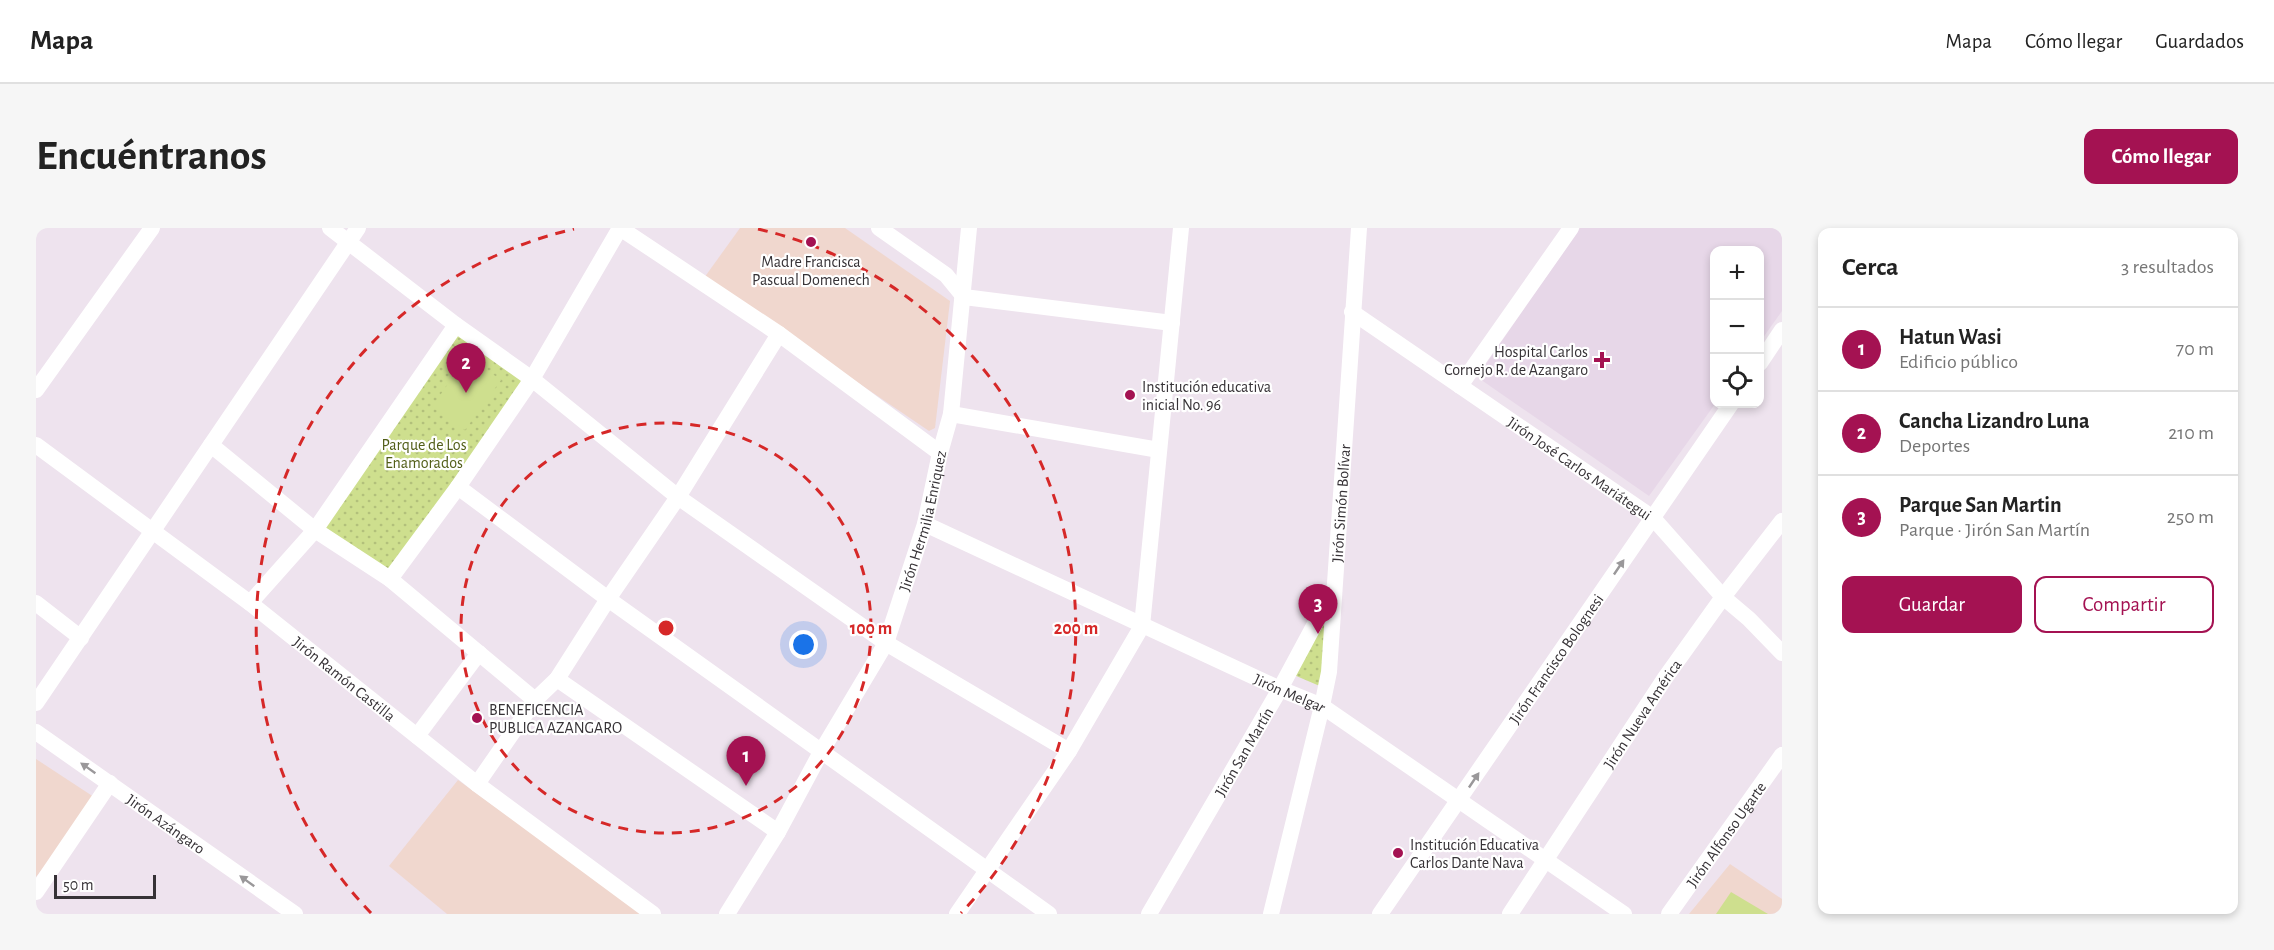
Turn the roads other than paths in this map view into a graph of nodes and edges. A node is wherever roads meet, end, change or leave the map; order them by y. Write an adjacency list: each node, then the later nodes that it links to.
1 (152, 228): 19 (street)
2 (330, 228): 9 (street)
3 (620, 228): 15 (street); 17 (street)
4 (879, 228): 10 (street)
5 (969, 228): 10 (street, Jirón Hermilia Enriquez)
6 (1181, 228): 12 (street)
7 (1359, 228): 11 (street, Jirón Simón Bolívar)
8 (1571, 228): 18 (street)
9 (353, 235): 13 (street); 23 (street)
10 (964, 297): 12 (street); 21 (street, Jirón Hermilia Enriquez)
11 (1352, 312): 18 (street, Jirón José Carlos Mariátegui); 34 (street, Jirón Simón Bolívar)
12 (1172, 323): 24 (street)
13 (456, 325): 17 (street); 31 (street)
14 (1782, 330): 16 (street)
15 (779, 334): 25 (street); 27 (street)
16 (1764, 357)
17 (531, 379): 26 (street); 27 (street)
18 (1460, 386): 28 (street, Jirón José Carlos Mariátegui)
19 (36, 390)
20 (1728, 408): 28 (street, Jirón Francisco Bolognesi)
21 (951, 414): 24 (street); 25 (street, Jirón Hermilia Enriquez)
22 (36, 445): 32 (street, Jirón Ramón Castilla)
23 (211, 445): 31 (street); 32 (street)
24 (1159, 450): 39 (street)
25 (940, 453): 30 (street, Jirón Hermilia Enriquez)
26 (458, 487): 33 (street); 36 (street)
27 (678, 497): 36 (street); 41 (street)
28 (1653, 518): 35 (street, Jirón José Carlos Mariátegui); 56 (street, Jirón Francisco Bolognesi, one-way to 28)
29 (1782, 520): 35 (street, Jirón Nueva América)
30 (925, 524): 39 (street, Jirón Melgar); 41 (street, Jirón Hermilia Enriquez)
31 (315, 530): 33 (street); 38 (street)
32 (154, 532): 38 (street, Jirón Ramón Castilla); 40 (street)
33 (390, 579): 43 (street)
34 (1335, 587): 45 (street, Jirón San Martín); 48 (street, Jirón Simón Bolívar)
35 (1723, 597): 42 (street, Jirón José Carlos Mariátegui); 58 (street, Jirón Nueva América)
36 (608, 599): 44 (street); 52 (street)
37 (36, 603): 40 (street)
38 (250, 603): 50 (street, Jirón Ramón Castilla)
39 (1142, 626): 45 (street, Jirón Melgar); 51 (street)
40 (81, 638): 47 (street)
41 (886, 643): 51 (street); 52 (street, Jirón Hermilia Enriquez)
42 (1782, 652)
43 (479, 653): 46 (street); 50 (street)
44 (557, 679): 46 (street); 57 (street)
45 (1280, 689): 48 (street, Jirón Melgar); 66 (street, Jirón San Martín)
46 (535, 700): 55 (street)
47 (36, 703)
48 (1322, 706): 56 (street, Jirón Melgar); 67 (street, Jirón Simón Bolívar)
49 (36, 732): 54 (street, Jirón Azángaro, one-way to 49)
50 (417, 736): 55 (street, Jirón Ramón Castilla)
51 (1069, 751): 59 (street)
52 (821, 752): 57 (street, Jirón Hermilia Enriquez); 59 (street)
53 (1782, 755): 71 (street, Jirón Alfonso Ugarte)
54 (110, 783): 60 (street); 61 (street, Jirón Azángaro, one-way to 54)
55 (477, 784): 62 (street, Jirón Ramón Castilla)
56 (1460, 799): 58 (street, Jirón Melgar); 68 (street, Jirón Francisco Bolognesi)
57 (778, 832): 63 (street, Jirón Hermilia Enriquez)
58 (1546, 859): 69 (street, Jirón Nueva América); 70 (street, Jirón Melgar)
59 (987, 871): 64 (street); 65 (street)
60 (36, 892)
61 (295, 914)
62 (653, 914)
63 (727, 914)
64 (957, 914)
65 (1049, 914)
66 (1149, 914)
67 (1271, 914)
68 (1380, 914)
69 (1510, 914)
70 (1624, 914)
71 (1668, 914)

